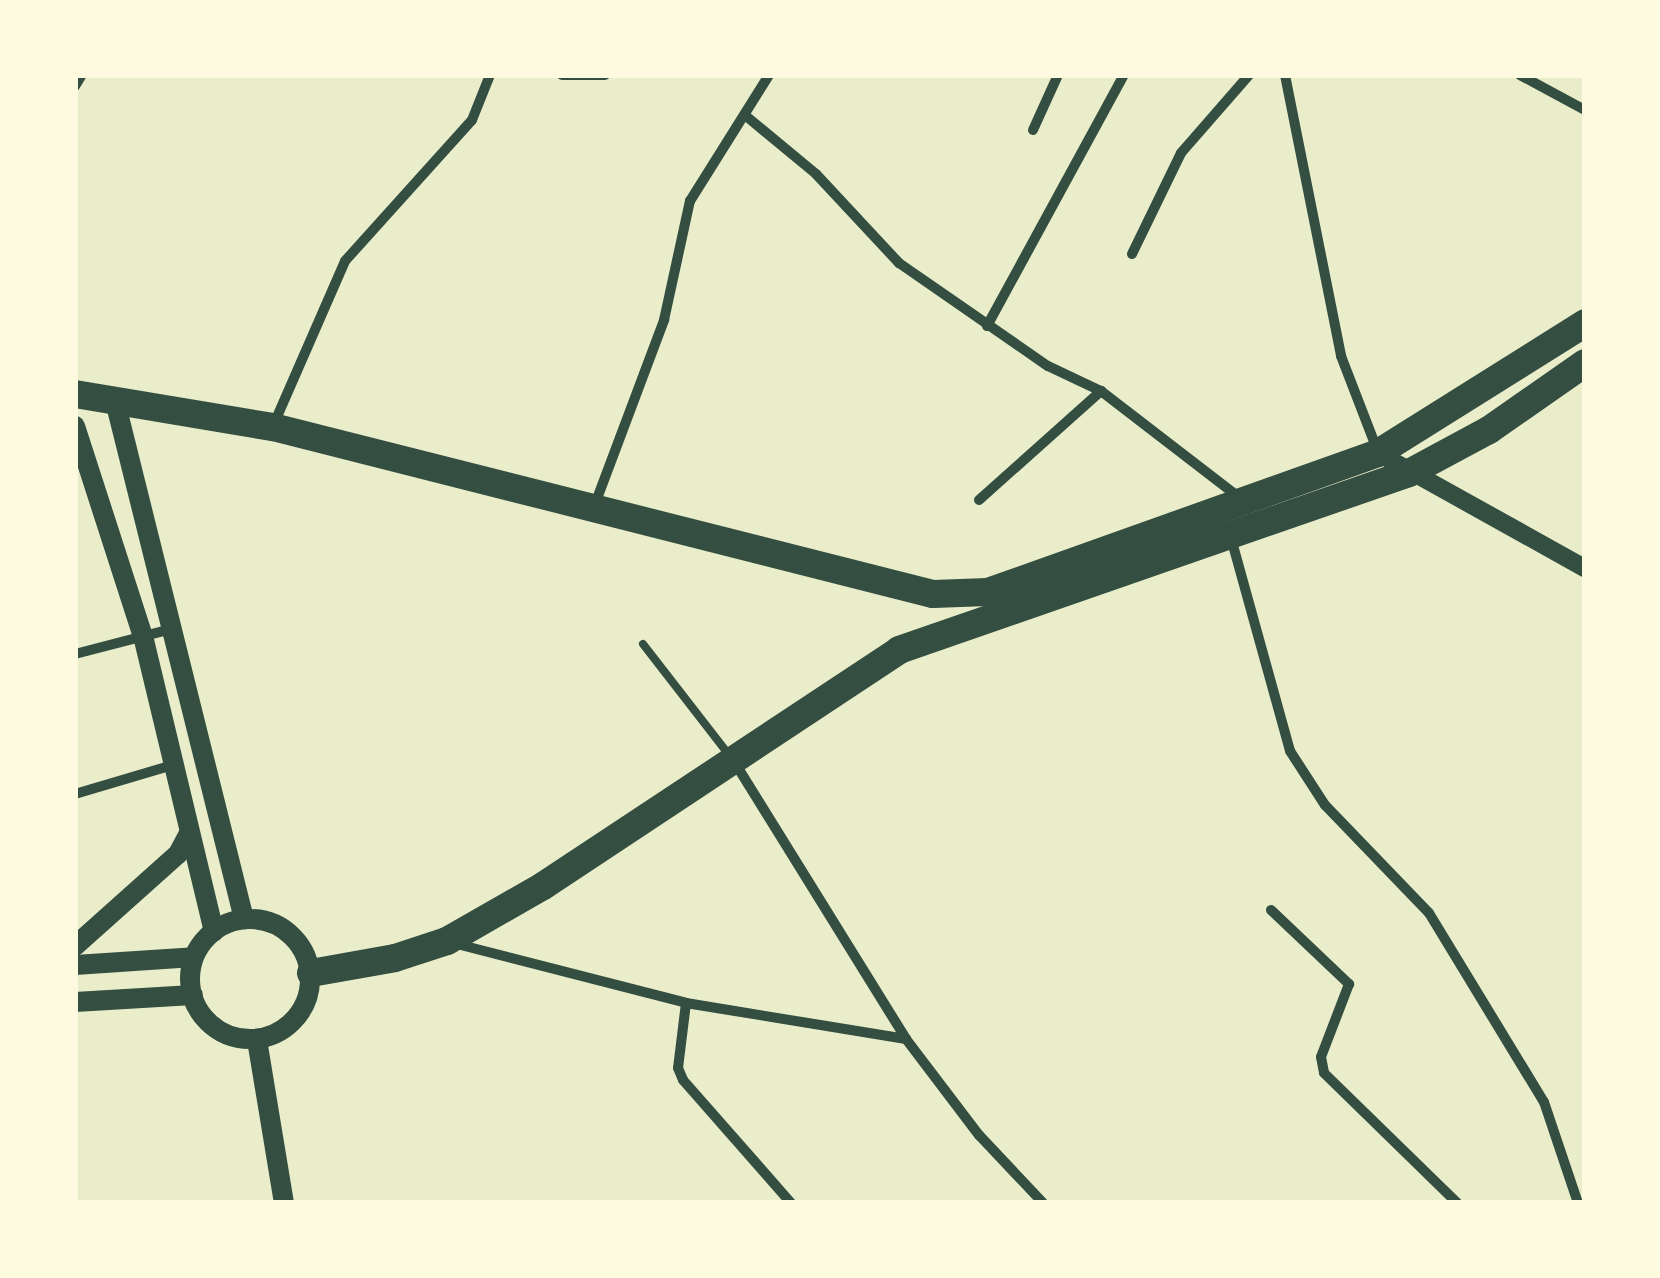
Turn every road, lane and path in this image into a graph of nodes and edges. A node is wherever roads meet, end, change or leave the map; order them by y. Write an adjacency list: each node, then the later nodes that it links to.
1 (82, 75): 11 (street)
2 (490, 75): 23 (street)
3 (562, 75): 4 (street)
4 (605, 75)
5 (769, 75): 13 (street)
6 (1058, 75): 14 (street)
7 (1124, 75): 17 (street)
8 (1250, 75): 15 (street)
9 (1285, 75): 24 (street)
10 (1520, 75): 12 (street)
11 (75, 86)
12 (1585, 110)
13 (746, 116): 17 (street); 28 (street)
14 (1033, 130)
15 (1132, 254)
16 (1585, 323): 24 (highway)
17 (987, 326): 19 (street)
18 (1585, 363): 25 (highway)
19 (1101, 391): 26 (street); 27 (street)
20 (75, 394): 21 (highway)
21 (114, 402): 23 (highway); 31 (main road)
22 (75, 426): 32 (main road)
23 (273, 427): 28 (highway)
24 (1378, 452): 25 (street); 27 (highway)
25 (1409, 473): 29 (highway); 30 (street)
26 (979, 500)
27 (1244, 501): 28 (highway)
28 (595, 504)
29 (1230, 532): 35 (highway); 56 (street)
30 (1585, 568)
31 (171, 628): 32 (street); 40 (main road)
32 (142, 636): 34 (street); 36 (main road)
33 (643, 644): 35 (lane)
34 (75, 654)
35 (733, 760): 42 (highway); 50 (street)
36 (173, 765): 37 (street); 38 (main road)
37 (75, 794)
38 (189, 834): 41 (main road); 43 (main road)
39 (1270, 910): 55 (street)
40 (244, 919): 41 (main road); 46 (main road)
41 (214, 932): 44 (main road)
42 (447, 941): 46 (highway); 49 (street)
43 (75, 946)
44 (194, 957): 45 (main road); 47 (main road)
45 (75, 965)
46 (311, 973): 51 (main road)
47 (193, 996): 48 (main road); 51 (main road)
48 (75, 1002)
49 (686, 1003): 50 (street); 53 (street)
50 (906, 1039): 54 (street)
51 (256, 1040): 52 (main road)
52 (284, 1203)
53 (791, 1203)
54 (1044, 1203)
55 (1457, 1203)
56 (1578, 1203)

